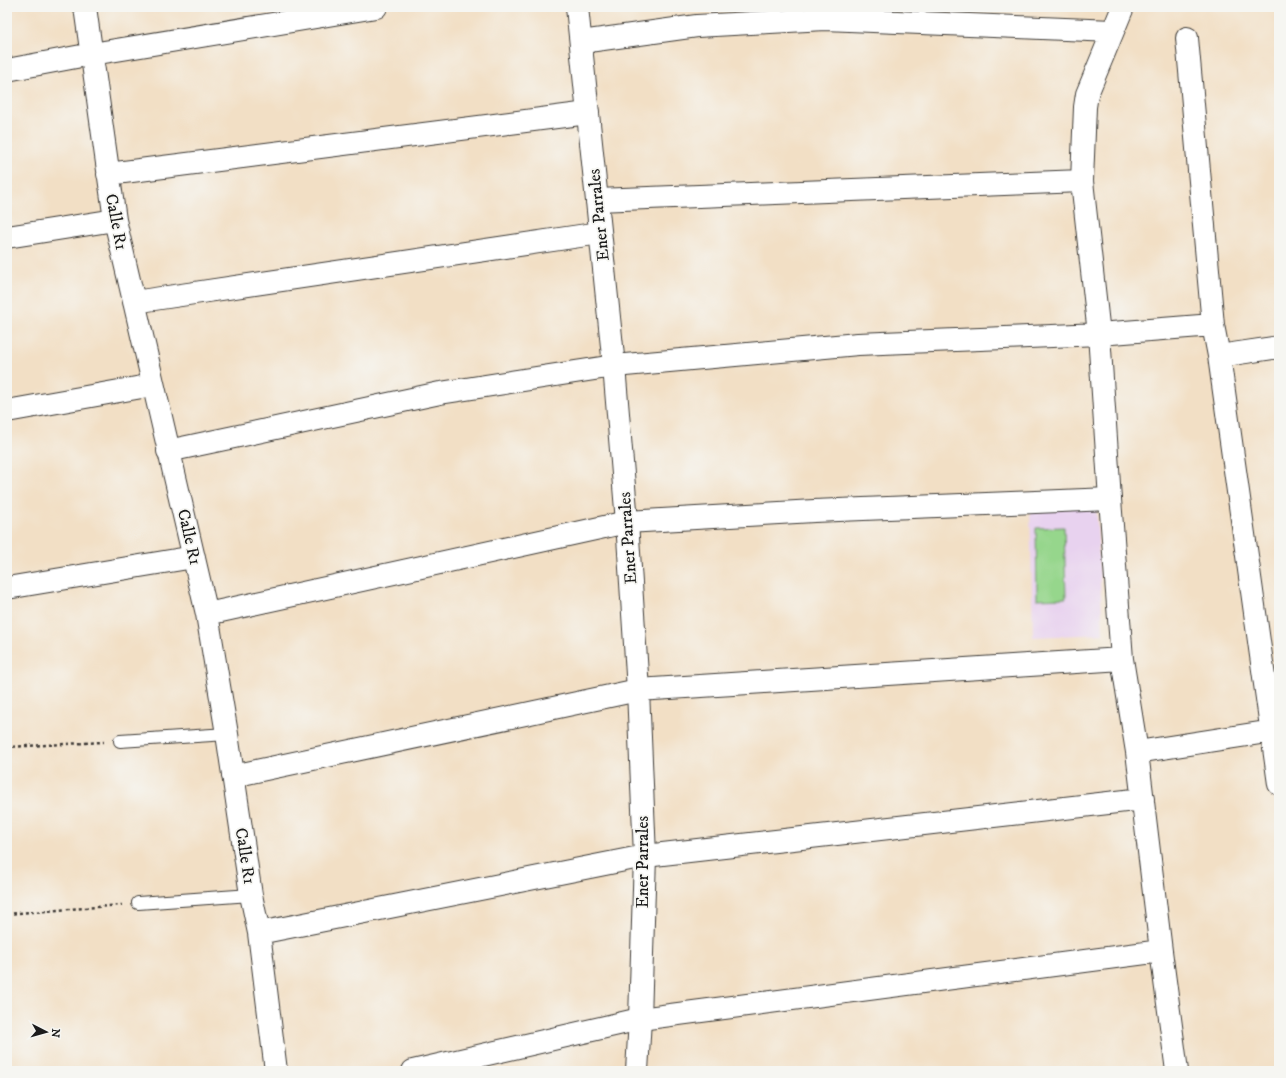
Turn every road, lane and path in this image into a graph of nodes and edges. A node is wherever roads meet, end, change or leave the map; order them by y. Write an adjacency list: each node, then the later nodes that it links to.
1 (85, 7): 8 (street, Calle R1)
2 (376, 7): 8 (street)
3 (577, 7): 7 (street, Ener Parrales)
4 (1123, 7): 5 (street)
5 (1113, 31): 7 (street); 12 (street)
6 (1187, 38): 18 (street)
7 (581, 42): 10 (street, Ener Parrales)
8 (92, 54): 9 (street); 11 (street, Calle R1)
9 (7, 70)
10 (588, 113): 11 (street); 13 (street, Ener Parrales)
11 (108, 174): 14 (street, Calle R1)
12 (1082, 181): 13 (street); 19 (street)
13 (597, 200): 15 (street, Ener Parrales)
14 (115, 220): 16 (street); 17 (street, Calle R1)
15 (600, 233): 17 (street); 22 (street, Ener Parrales)
16 (7, 237)
17 (134, 302): 23 (street, Calle R1)
18 (1214, 325): 19 (street); 21 (street)
19 (1099, 334): 22 (street); 26 (street)
20 (1279, 347): 21 (street)
21 (1219, 356): 33 (street)
22 (614, 366): 25 (street); 27 (street, Ener Parrales)
23 (153, 385): 24 (street); 25 (street, Calle R1)
24 (7, 411)
25 (168, 451): 28 (street, Calle R1)
26 (1110, 499): 27 (street); 31 (street)
27 (627, 522): 30 (street); 32 (street, Ener Parrales)
28 (194, 557): 29 (street); 30 (street, Calle R1)
29 (7, 588)
30 (207, 614): 34 (street, Calle R1)
31 (1122, 659): 32 (street); 37 (street)
32 (638, 690): 38 (street); 41 (street, Ener Parrales)
33 (1275, 730): 37 (street); 39 (street)
34 (227, 734): 35 (lane); 38 (street, Calle R1)
35 (120, 741): 36 (path)
36 (7, 747)
37 (1137, 752): 40 (street)
38 (233, 776): 42 (street, Calle R1)
39 (1279, 784)
40 (1143, 799): 41 (street); 46 (street)
41 (645, 856): 45 (street); 47 (street, Ener Parrales)
42 (251, 895): 43 (lane); 45 (street, Calle R1)
43 (138, 903): 44 (path)
44 (7, 914)
45 (259, 933): 48 (street, Calle R1)
46 (1161, 951): 47 (street); 51 (street)
47 (640, 1019): 49 (street); 50 (street, Ener Parrales)
48 (276, 1071)
49 (413, 1071)
50 (637, 1071)
51 (1177, 1071)

